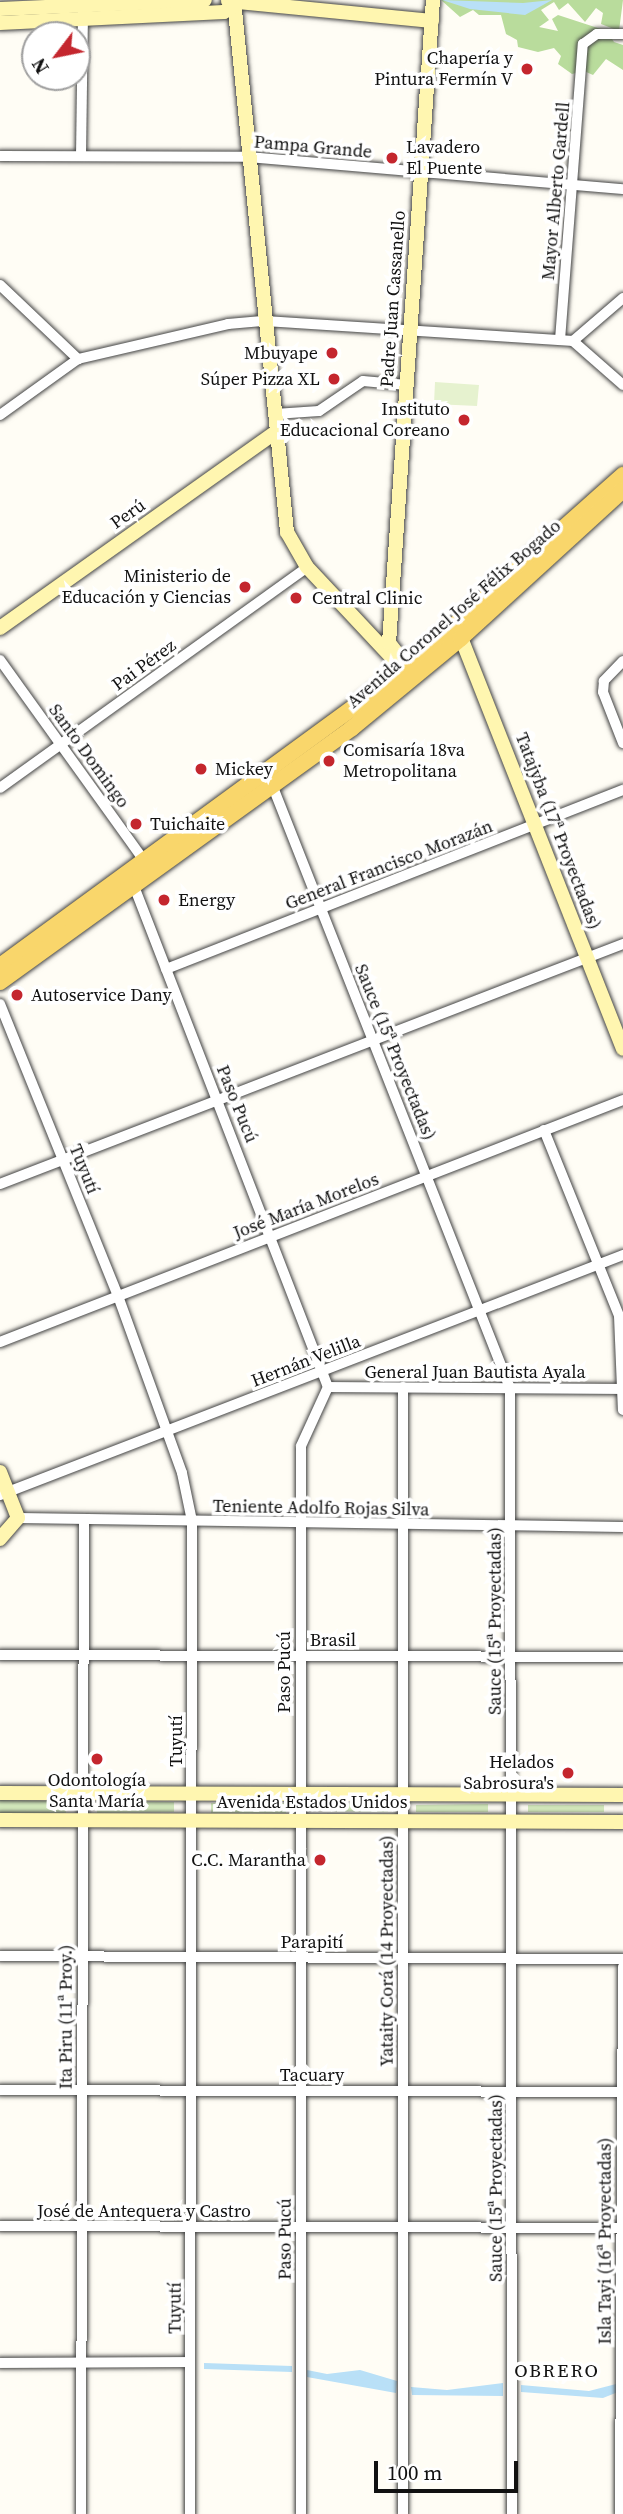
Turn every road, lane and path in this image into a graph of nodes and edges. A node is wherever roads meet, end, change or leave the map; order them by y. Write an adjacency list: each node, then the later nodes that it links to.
1 (205, 0): 5 (street)
2 (433, 0): 6 (street, Padre Juan Cassanello)
3 (232, 2): 5 (street); 6 (street); 11 (street)
4 (0, 9): 5 (street)
5 (83, 11): 7 (street); 10 (street)
6 (432, 21): 12 (street, Padre Juan Cassanello)
7 (0, 23)
8 (623, 34): 13 (street, Mayor Alberto Gardell)
9 (0, 156): 10 (street, Pampa Grande)
10 (81, 156): 11 (street, Pampa Grande)
11 (248, 157): 12 (street, Pampa Grande); 17 (street)
12 (421, 172): 13 (street, Pampa Grande); 18 (street, Padre Juan Cassanello)
13 (573, 184): 14 (street, Pampa Grande); 19 (street, Mayor Alberto Gardell)
14 (623, 189)
15 (0, 285): 21 (street)
16 (623, 298): 20 (street)
17 (265, 321): 18 (street); 21 (street); 24 (street)
18 (410, 331): 19 (street); 22 (street, Padre Juan Cassanello)
19 (560, 341): 20 (street)
20 (573, 341): 23 (street)
21 (78, 359): 25 (street)
22 (407, 384): 24 (street); 30 (street, Padre Juan Cassanello)
23 (623, 385)
24 (275, 414): 26 (street)
25 (0, 415)
26 (277, 431): 29 (street); 32 (street, Perú)
27 (623, 475): 33 (main road, Avenida Coronel José Félix Bogado)
28 (623, 490): 33 (main road, Avenida Coronel José Félix Bogado)
29 (307, 567): 31 (street); 38 (street, Pai Pérez)
30 (391, 610): 31 (street); 36 (street, Padre Juan Cassanello)
31 (354, 618): 36 (street)
32 (0, 628)
33 (459, 632): 36 (main road, Avenida Coronel José Félix Bogado); 42 (street, Tatajyba (17ª Proyectadas))
34 (0, 660): 38 (street, Santo Domingo)
35 (623, 661): 37 (street)
36 (411, 673): 39 (main road, Avenida Coronel José Félix Bogado)
37 (623, 743)
38 (61, 745): 40 (street, Pai Pérez); 43 (street, Santo Domingo)
39 (271, 780): 43 (main road, Avenida Coronel José Félix Bogado); 45 (street, Sauce (15ª Proyectadas))
40 (0, 788)
41 (623, 790): 42 (street, General Francisco Morazán)
42 (535, 824): 45 (street, General Francisco Morazán); 47 (street, Tatajyba (17ª Proyectadas))
43 (149, 867): 44 (main road, Avenida Coronel José Félix Bogado)
44 (131, 880): 48 (main road, Avenida Coronel José Félix Bogado); 49 (street, Paso Pucú); 50 (main road, Avenida Coronel José Félix Bogado)
45 (321, 908): 49 (street, General Francisco Morazán); 52 (street, Sauce (15ª Proyectadas))
46 (623, 944): 47 (street)
47 (587, 958): 52 (street); 53 (street, Tatajyba (17ª Proyectadas))
48 (0, 965)
49 (166, 969): 54 (street, Paso Pucú)
50 (0, 982)
51 (0, 1004): 57 (street, Tuyutí)
52 (374, 1043): 54 (street); 58 (street, Sauce (15ª Proyectadas))
53 (623, 1049)
54 (220, 1100): 57 (street); 60 (street, Paso Pucú)
55 (623, 1100): 56 (street, José María Morelos)
56 (544, 1130): 58 (street, José María Morelos); 62 (street)
57 (63, 1159): 59 (street); 63 (street, Tuyutí)
58 (427, 1176): 60 (street, José María Morelos); 64 (street, Sauce (15ª Proyectadas))
59 (0, 1184)
60 (270, 1237): 63 (street, José María Morelos); 66 (street, Paso Pucú)
61 (623, 1255): 62 (street, Hernán Velilla)
62 (597, 1265): 64 (street, Hernán Velilla); 70 (street)
63 (118, 1296): 65 (street, José María Morelos); 72 (street, Tuyutí)
64 (480, 1311): 66 (street, Hernán Velilla); 69 (street, Sauce (15ª Proyectadas))
65 (0, 1342)
66 (323, 1372): 67 (street, Paso Pucú); 72 (street, Hernán Velilla)
67 (328, 1387): 68 (street, General Juan Bautista Ayala); 78 (street, Paso Pucú)
68 (402, 1387): 69 (street, General Juan Bautista Ayala); 79 (street, Yataity Corá (14 Proyectadas))
69 (510, 1388): 70 (street, General Juan Bautista Ayala); 80 (street, Sauce (15ª Proyectadas))
70 (623, 1389): 71 (street)
71 (623, 1410)
72 (166, 1430): 74 (street, Hernán Velilla); 77 (street, Tuyutí)
73 (0, 1472): 74 (street)
74 (4, 1493): 75 (street)
75 (18, 1518): 76 (street, Teniente Adolfo Rojas Silva); 82 (street)
76 (84, 1519): 77 (street, Teniente Adolfo Rojas Silva); 84 (street, Ita Piru (11ª Proy.))
77 (192, 1521): 78 (street, Teniente Adolfo Rojas Silva); 85 (street, Tuyutí)
78 (300, 1524): 79 (street, Teniente Adolfo Rojas Silva); 86 (street, Paso Pucú)
79 (402, 1526): 80 (street, Teniente Adolfo Rojas Silva); 87 (street, Yataity Corá (14 Proyectadas))
80 (511, 1526): 81 (street, Teniente Adolfo Rojas Silva); 88 (street, Sauce (15ª Proyectadas))
81 (623, 1527)
82 (0, 1539)
83 (0, 1655): 84 (street, Brasil)
84 (83, 1655): 85 (street, Brasil); 91 (street, Ita Piru (11ª Proy.))
85 (192, 1656): 86 (street, Brasil); 92 (street, Tuyutí)
86 (300, 1656): 87 (street, Brasil); 93 (street, Paso Pucú)
87 (402, 1656): 88 (street, Brasil); 94 (street, Yataity Corá (14 Proyectadas))
88 (511, 1657): 89 (street, Brasil); 95 (street, Sauce (15ª Proyectadas))
89 (623, 1657)
90 (0, 1793): 91 (street, Avenida Estados Unidos)
91 (82, 1794): 92 (street, Avenida Estados Unidos); 98 (street, Ita Piru (11ª Proy.))
92 (192, 1794): 93 (street, Avenida Estados Unidos); 99 (street, Tuyutí)
93 (299, 1794): 94 (street, Avenida Estados Unidos); 100 (street, Paso Pucú)
94 (402, 1794): 95 (street, Avenida Estados Unidos); 101 (street, Yataity Corá (14 Proyectadas))
95 (512, 1794): 96 (street, Avenida Estados Unidos); 102 (street, Sauce (15ª Proyectadas))
96 (623, 1794)
97 (0, 1820): 98 (street, Avenida Estados Unidos)
98 (82, 1820): 99 (street, Avenida Estados Unidos); 105 (street, Ita Piru (11ª Proy.))
99 (192, 1820): 100 (street, Avenida Estados Unidos); 106 (street, Tuyutí)
100 (299, 1821): 101 (street, Avenida Estados Unidos); 107 (street, Paso Pucú)
101 (402, 1821): 102 (street, Avenida Estados Unidos); 108 (street, Yataity Corá (14 Proyectadas))
102 (512, 1822): 103 (street, Avenida Estados Unidos); 109 (street, Sauce (15ª Proyectadas))
103 (623, 1822)
104 (0, 1956): 105 (street, Parapití)
105 (82, 1956): 106 (street, Parapití); 113 (street, Ita Piru (11ª Proy.))
106 (191, 1957): 107 (street, Parapití); 114 (street, Tuyutí)
107 (300, 1957): 108 (street, Parapití); 115 (street, Paso Pucú)
108 (403, 1958): 109 (street, Parapití); 116 (street, Yataity Corá (14 Proyectadas))
109 (512, 1958): 110 (street, Parapití); 117 (street, Sauce (15ª Proyectadas))
110 (623, 1959)
111 (623, 1967): 118 (street, Isla Tayi (16ª Proyectadas))
112 (0, 2090): 113 (street, Tacuary)
113 (82, 2090): 114 (street, Tacuary); 120 (street, Ita Piru (11ª Proy.))
114 (191, 2090): 115 (street, Tacuary); 121 (street, Tuyutí)
115 (300, 2091): 116 (street, Tacuary); 122 (street, Paso Pucú)
116 (403, 2091): 117 (street, Tacuary); 123 (street, Yataity Corá (14 Proyectadas))
117 (512, 2092): 118 (street, Tacuary); 124 (street, Sauce (15ª Proyectadas))
118 (623, 2092): 125 (street, Isla Tayi (16ª Proyectadas))
119 (0, 2226): 120 (street, José de Antequera y Castro)
120 (82, 2226): 121 (street, José de Antequera y Castro); 126 (street, Ita Piru (11ª Proy.))
121 (191, 2227): 122 (street, José de Antequera y Castro); 127 (street, Tuyutí)
122 (300, 2227): 123 (street, José de Antequera y Castro); 131 (street, Paso Pucú)
123 (403, 2228): 124 (street, José de Antequera y Castro); 132 (street, Yataity Corá (14 Proyectadas))
124 (512, 2228): 125 (street, José de Antequera y Castro); 133 (street, Sauce (15ª Proyectadas))
125 (622, 2228): 134 (street, Isla Tayi (16ª Proyectadas))
126 (81, 2362): 127 (street); 128 (street); 129 (street, Ita Piru (11ª Proy.))
127 (190, 2362): 130 (street, Tuyutí)
128 (0, 2363)
129 (81, 2514)
130 (190, 2514)
131 (301, 2514)
132 (403, 2514)
133 (512, 2514)
134 (620, 2514)

